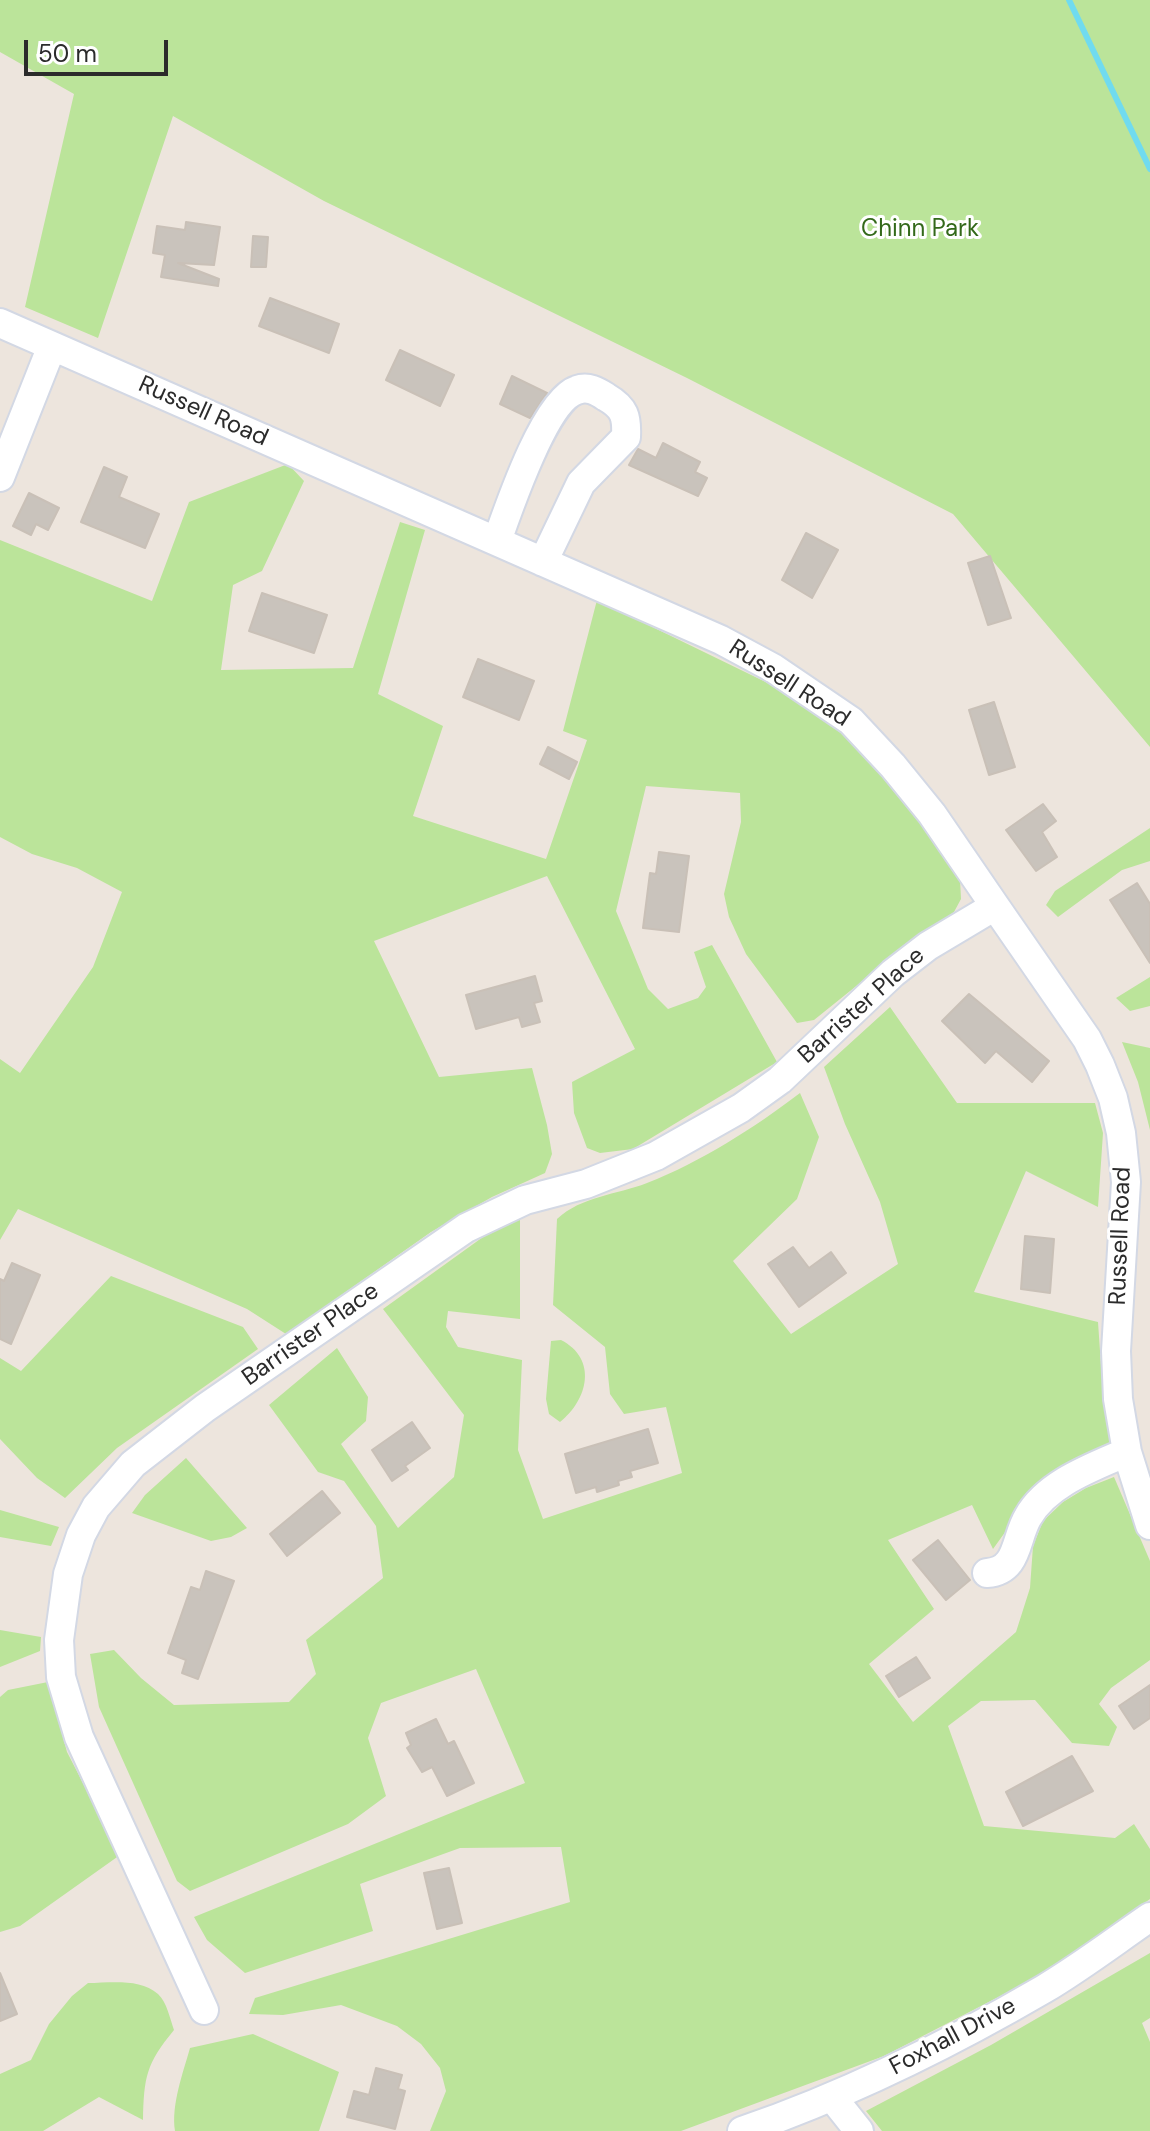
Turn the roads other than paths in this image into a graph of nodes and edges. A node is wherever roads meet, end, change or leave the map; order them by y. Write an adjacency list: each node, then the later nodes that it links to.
1 (0, 323): 2 (street, Russell Road)
2 (52, 346): 3 (street); 4 (street, Russell Road)
3 (0, 477)
4 (497, 541): 5 (street, Russell Road); 5 (street)
5 (543, 562): 6 (street, Russell Road)
6 (995, 906): 7 (street, Russell Road); 11 (street, Barrister Place)
7 (1127, 1452): 8 (street, Russell Road); 9 (street)
8 (1150, 1525)
9 (987, 1573)
10 (1150, 1917): 12 (street, Foxhall Drive)
11 (204, 2010)
12 (832, 2097): 13 (street, Foxhall Drive); 14 (street)
13 (754, 2129)
14 (859, 2131)

